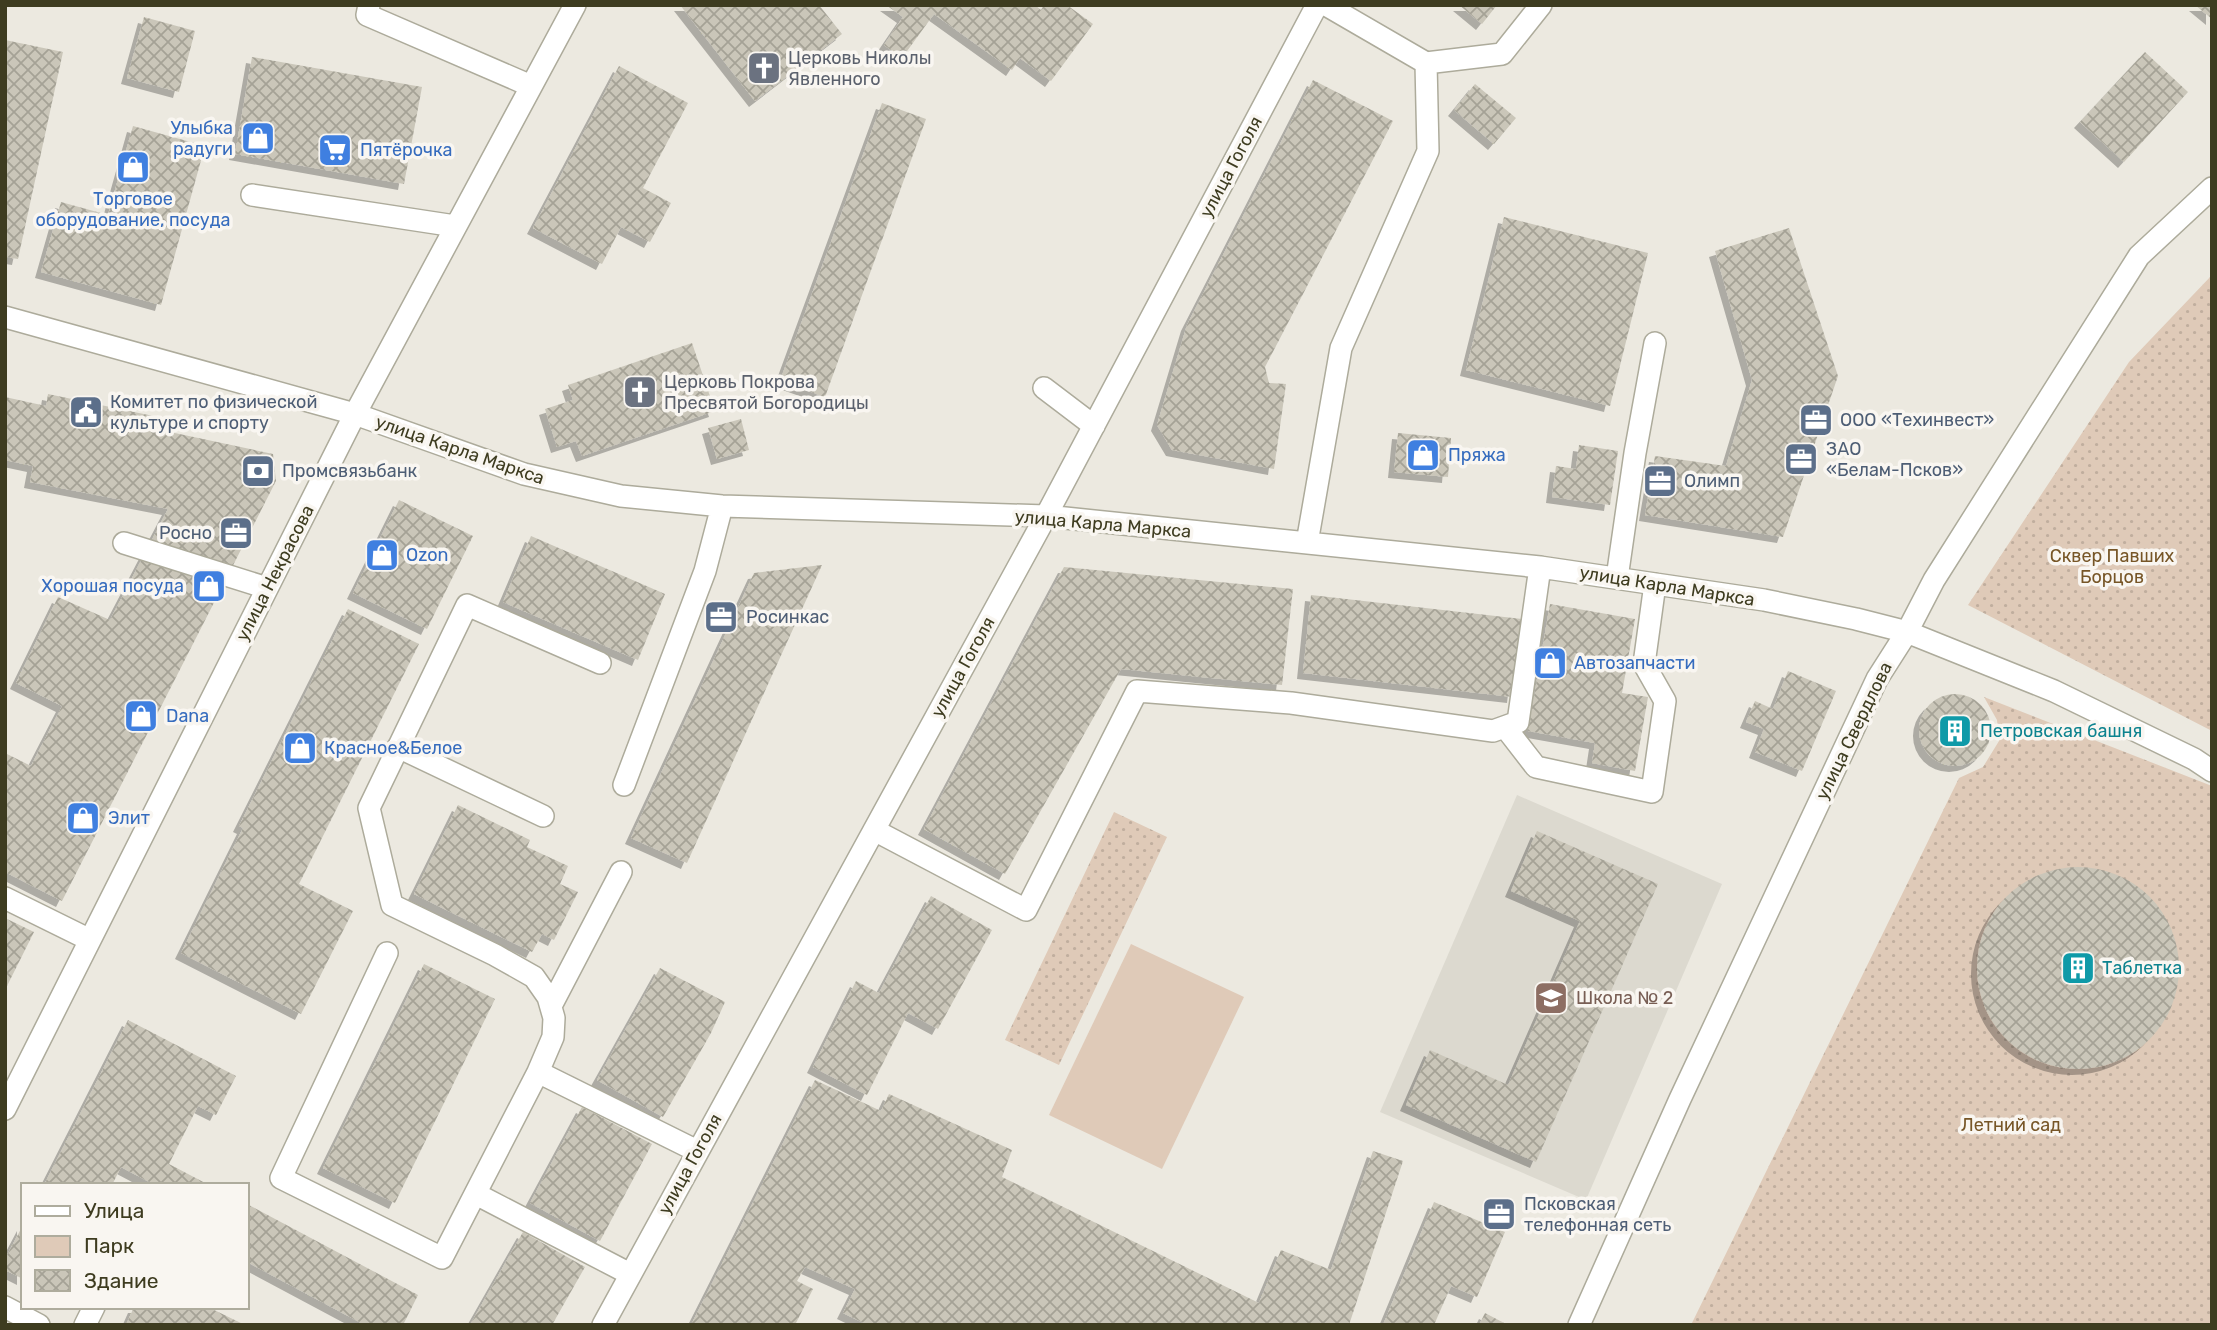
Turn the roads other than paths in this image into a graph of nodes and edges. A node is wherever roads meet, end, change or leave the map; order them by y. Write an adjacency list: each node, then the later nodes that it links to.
1 (369, 5): 7 (street)
2 (575, 5): 7 (street, улица Некрасова)
3 (1317, 5): 15 (street, улица Гоголя)
4 (1326, 5): 6 (street)
5 (1541, 5): 6 (street)
6 (1426, 63): 19 (street)
7 (531, 86): 10 (street, улица Некрасова)
8 (2212, 188): 24 (street, улица Свердлова)
9 (252, 195): 10 (street)
10 (455, 226): 14 (street, улица Некрасова)
11 (5, 317): 14 (street, улица Карла Маркса)
12 (1655, 343): 21 (street)
13 (1044, 388): 15 (street)
14 (355, 414): 16 (street, улица Карла Маркса); 23 (street, улица Некрасова)
15 (1094, 426): 17 (street, улица Гоголя)
16 (722, 506): 17 (street, улица Карла Маркса); 30 (street)
17 (1046, 516): 19 (street, улица Карла Маркса); 32 (street, улица Гоголя)
18 (124, 543): 23 (street)
19 (1307, 543): 20 (street, улица Карла Маркса)
20 (1540, 567): 21 (street, улица Карла Маркса); 26 (street)
21 (1617, 578): 22 (street, улица Карла Маркса)
22 (1655, 584): 24 (street, улица Карла Маркса); 26 (street)
23 (267, 588): 35 (street, улица Некрасова)
24 (1907, 632): 28 (street, улица Карла Маркса); 48 (street, улица Свердлова)
25 (600, 663): 27 (street)
26 (1505, 727): 32 (street)
27 (398, 747): 31 (street); 37 (street)
28 (2203, 761): 29 (street, улица Карла Маркса)
29 (2212, 771)
30 (624, 785)
31 (543, 816)
32 (873, 830): 40 (street, улица Гоголя)
33 (621, 872): 37 (street)
34 (5, 898): 35 (street)
35 (90, 940): 39 (street, улица Некрасова)
36 (387, 953): 41 (street)
37 (551, 1006): 38 (street)
38 (538, 1072): 40 (street); 41 (street)
39 (5, 1109)
40 (697, 1151): 42 (street, улица Гоголя)
41 (475, 1194): 42 (street)
42 (630, 1274): 47 (street, улица Гоголя)
43 (5, 1307): 45 (street)
44 (93, 1309): 46 (street)
45 (39, 1325)
46 (85, 1325)
47 (603, 1325)
48 (1579, 1325)

